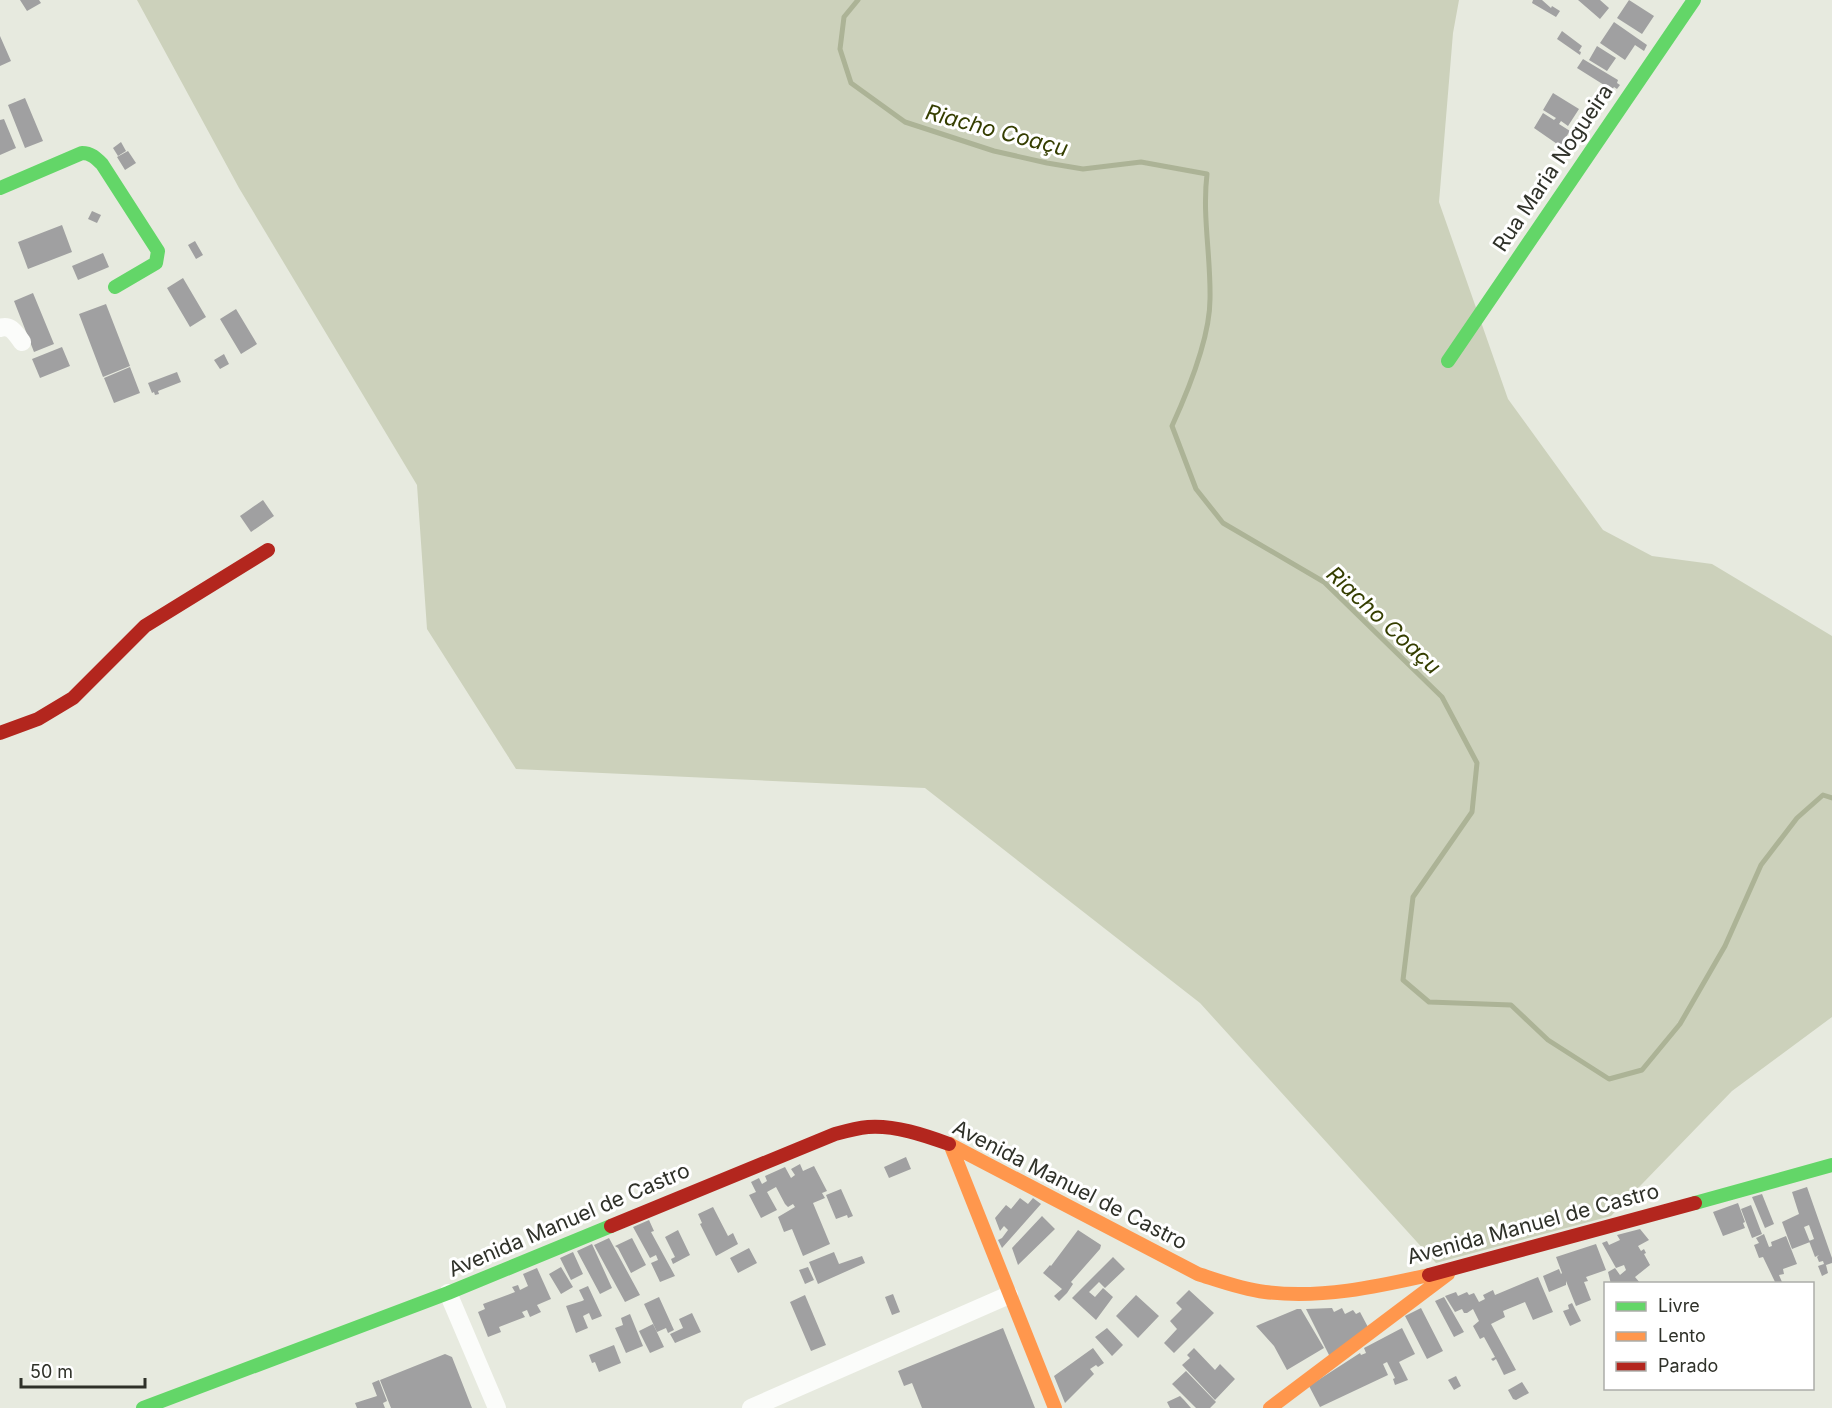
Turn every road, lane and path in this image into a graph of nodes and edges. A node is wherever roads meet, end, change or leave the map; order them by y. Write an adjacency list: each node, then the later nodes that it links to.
1 (1694, 0): 6 (street, Rua Maria Nogueira)
2 (0, 188): 3 (street)
3 (115, 287)
4 (0, 328): 5 (street)
5 (22, 342)
6 (1448, 361)
7 (268, 550): 8 (street)
8 (0, 733)
9 (950, 1144): 11 (street, Avenida Manuel de Castro); 12 (street, Avenida Manuel de Castro); 13 (street)
10 (1832, 1165): 11 (street, Avenida Manuel de Castro)
11 (1456, 1269): 18 (street)
12 (448, 1293): 14 (street, Avenida Manuel de Castro); 15 (street)
13 (1009, 1295): 16 (street); 17 (street)
14 (143, 1408)
15 (497, 1408)
16 (751, 1408)
17 (1055, 1408)
18 (1270, 1408)

